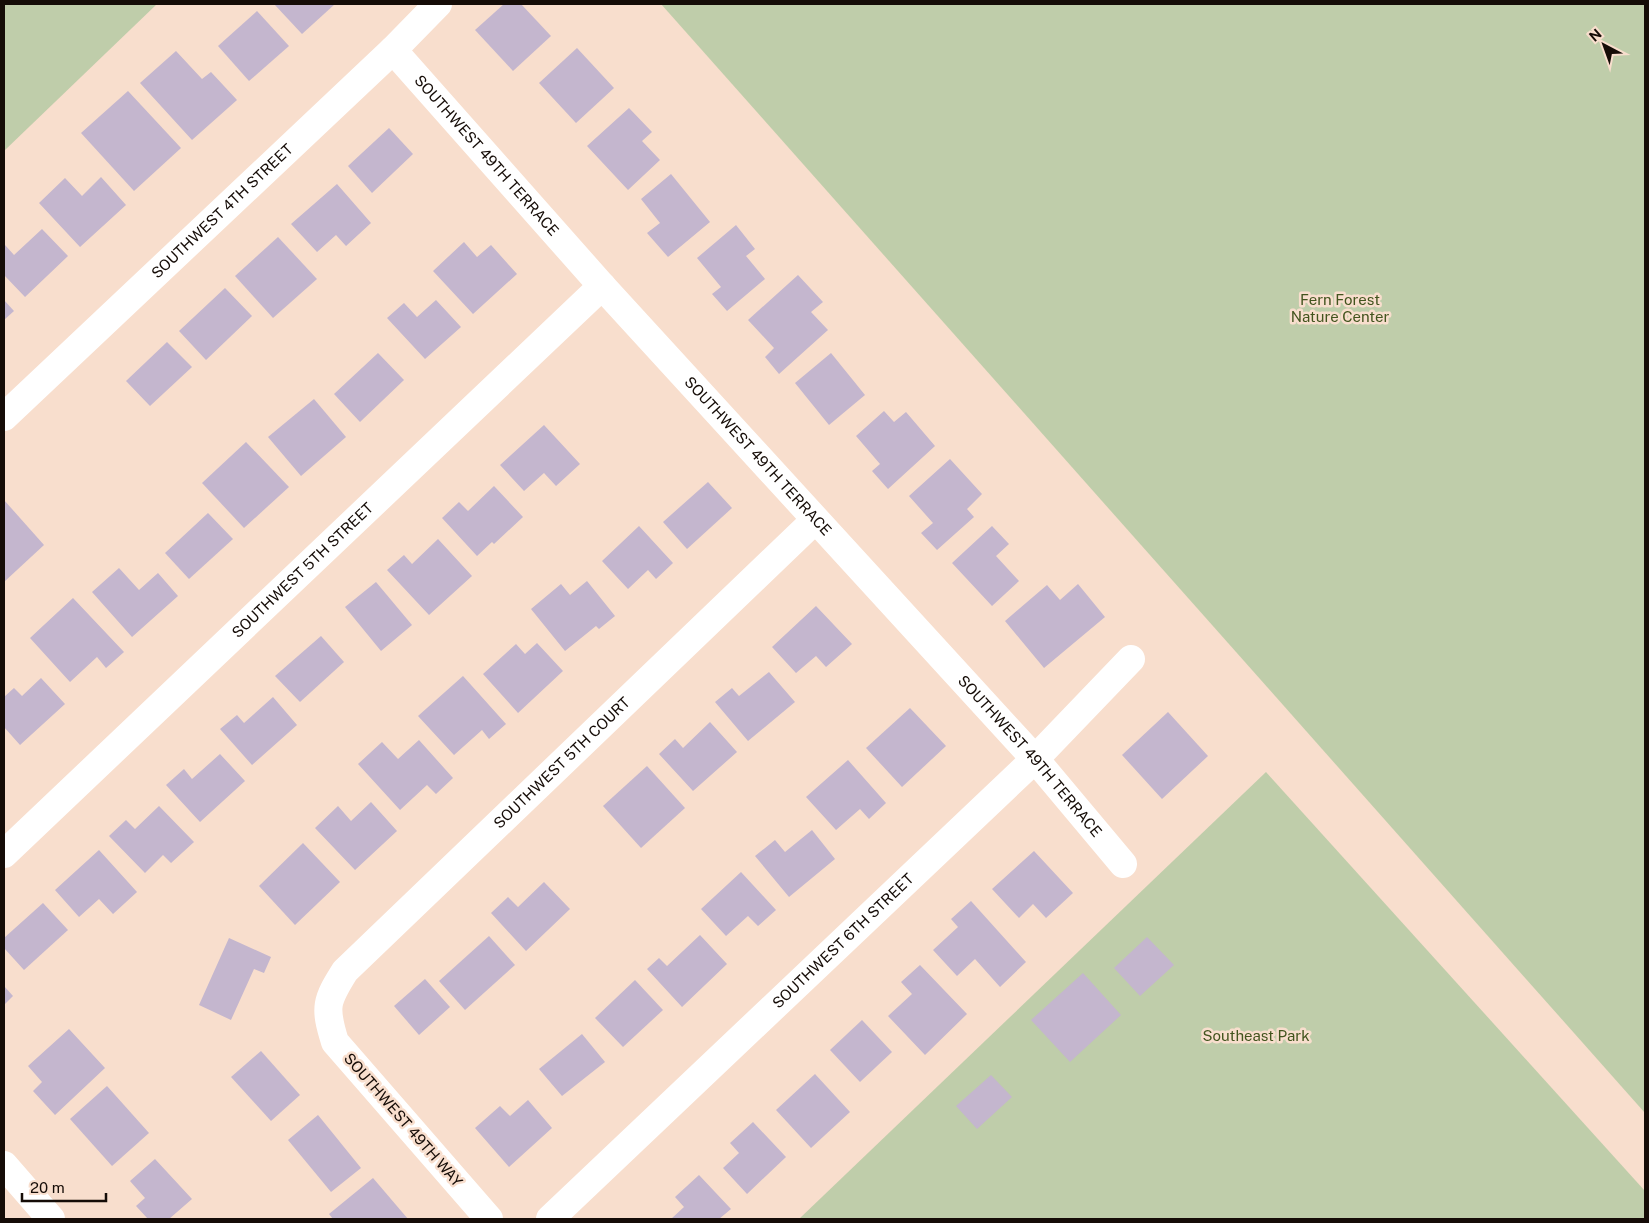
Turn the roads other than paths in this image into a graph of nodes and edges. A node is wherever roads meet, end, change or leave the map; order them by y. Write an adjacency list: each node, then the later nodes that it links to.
1 (438, 4): 2 (street, SOUTHWEST 4TH STREET)
2 (393, 50): 3 (street, SOUTHWEST 49TH TERRACE); 4 (street, SOUTHWEST 4TH STREET)
3 (602, 286): 5 (street, SOUTHWEST 49TH TERRACE); 8 (street, SOUTHWEST 5TH STREET)
4 (4, 417)
5 (815, 520): 7 (street, SOUTHWEST 49TH TERRACE); 10 (street, SOUTHWEST 5TH COURT)
6 (1131, 659): 7 (street, SOUTHWEST 6TH STREET)
7 (1034, 758): 9 (street, SOUTHWEST 49TH TERRACE); 14 (street, SOUTHWEST 6TH STREET)
8 (4, 854)
9 (1122, 864)
10 (326, 1016): 13 (street, SOUTHWEST 49TH WAY)
11 (4, 1165): 12 (street)
12 (51, 1219)
13 (489, 1219)
14 (550, 1219)

